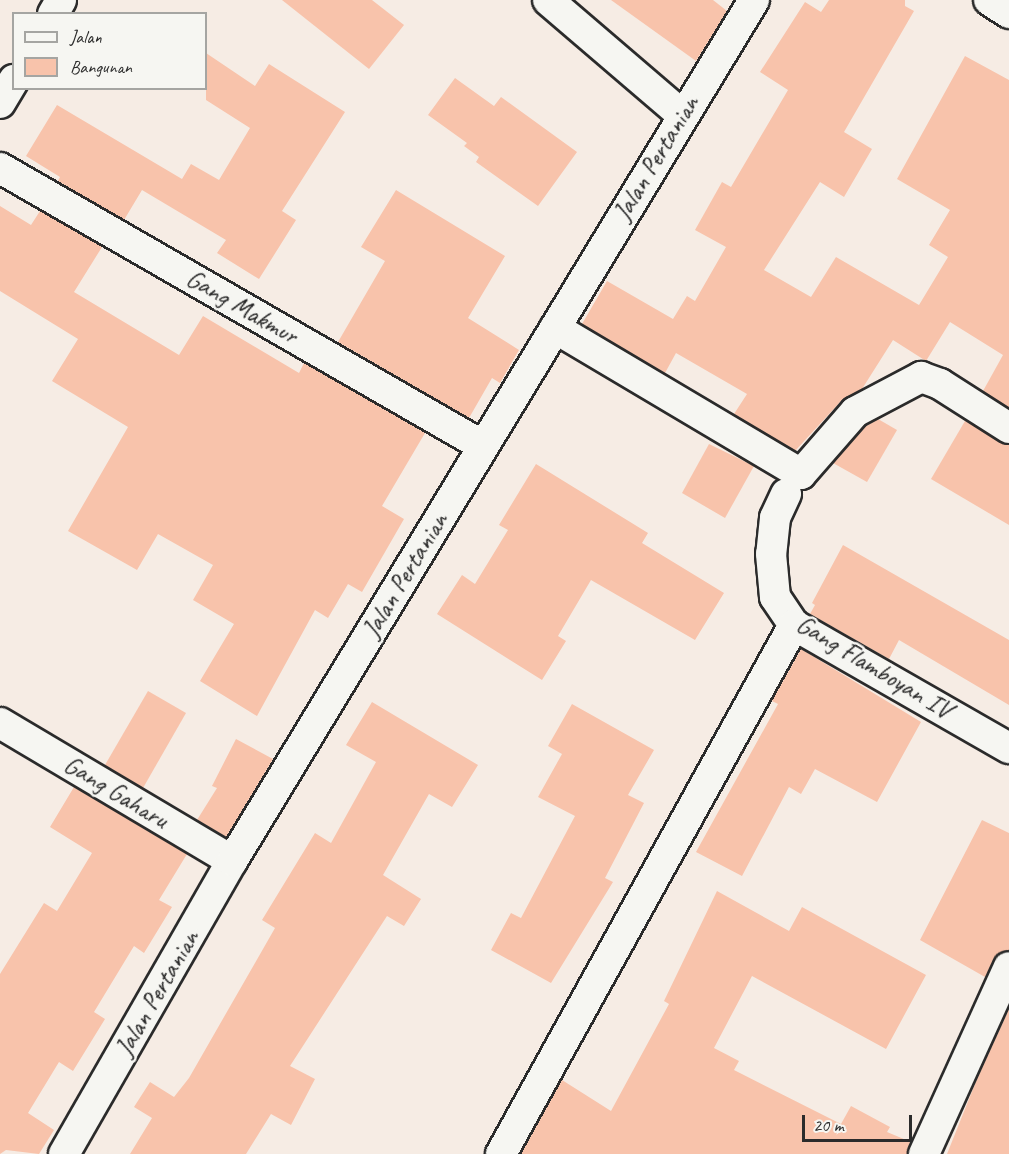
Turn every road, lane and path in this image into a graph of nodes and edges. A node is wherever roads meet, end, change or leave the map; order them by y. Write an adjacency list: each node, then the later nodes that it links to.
1 (548, 0): 7 (street)
2 (754, 0): 7 (street, Jalan Pertanian)
3 (989, 0): 4 (street)
4 (1009, 13)
5 (12, 83): 6 (street)
6 (0, 103)
7 (681, 114): 9 (street, Jalan Pertanian)
8 (0, 168): 11 (street, Gang Makmur)
9 (555, 328): 11 (street, Jalan Pertanian); 12 (street)
10 (1009, 428): 12 (street, Gang Flamboyan IV)
11 (483, 446): 16 (street, Jalan Pertanian)
12 (794, 484): 13 (street, Gang Flamboyan IV)
13 (794, 625): 15 (street, Gang Flamboyan IV); 19 (street)
14 (0, 723): 16 (street, Gang Gaharu)
15 (1009, 748)
16 (232, 861): 18 (street, Jalan Pertanian)
17 (1009, 967): 20 (street)
18 (64, 1154)
19 (501, 1154)
20 (924, 1154)

